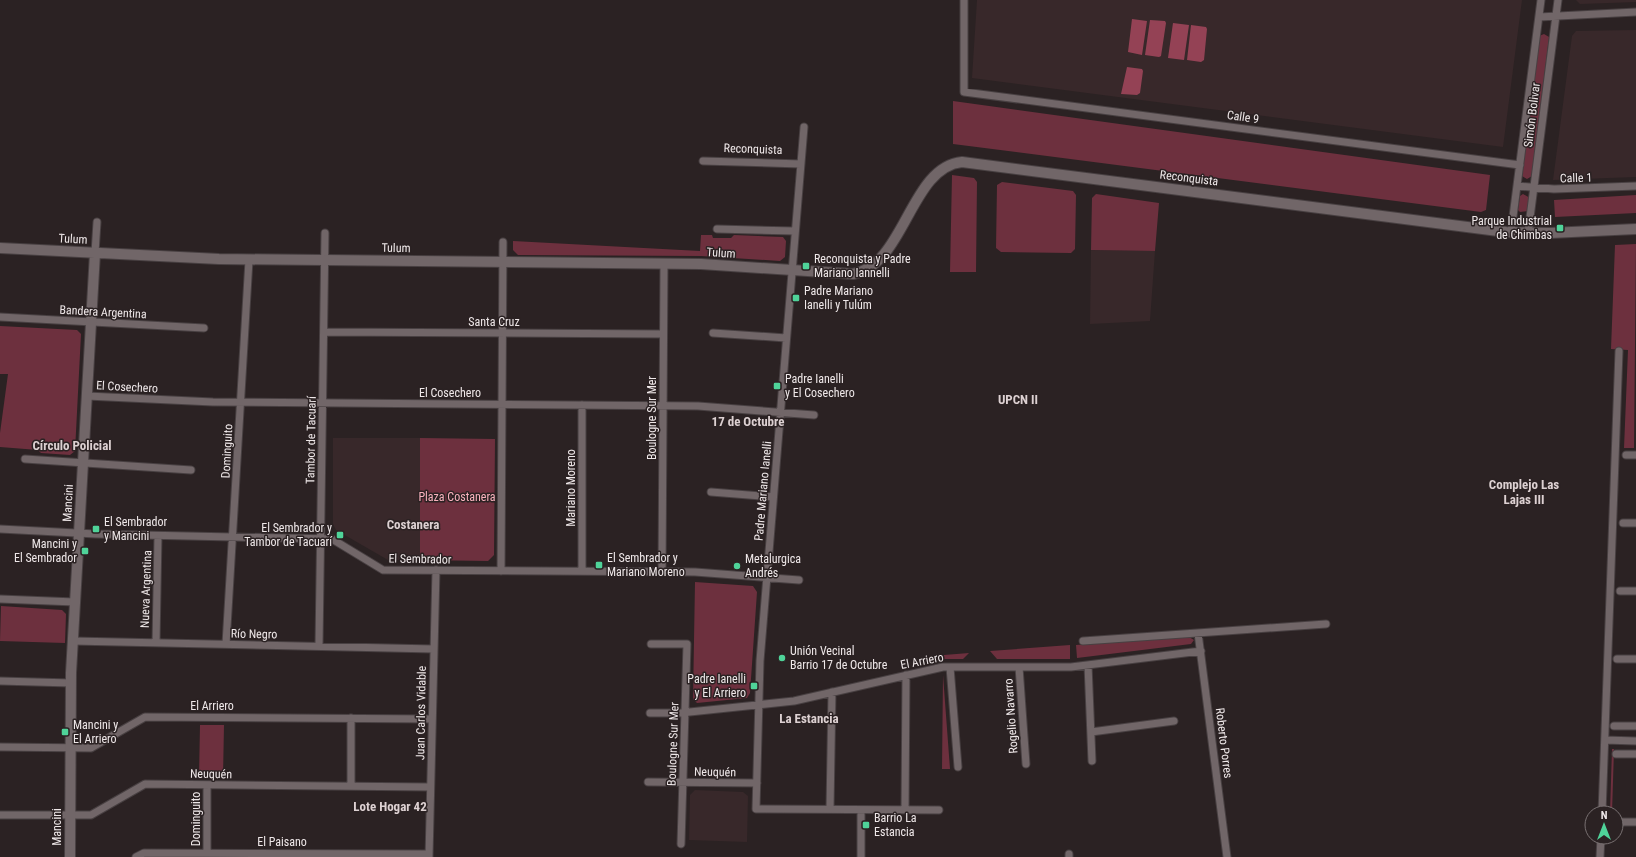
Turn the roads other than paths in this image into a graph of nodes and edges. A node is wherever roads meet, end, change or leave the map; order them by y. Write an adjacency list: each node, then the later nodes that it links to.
1 (964, 0): 10 (street, Calle 9)
2 (1541, 0): 6 (street, Simón Bolivar)
3 (1558, 0): 5 (street, Simón Bolivar)
4 (1636, 12): 5 (street)
5 (1556, 16): 6 (street); 13 (street, Simón Bolivar)
6 (1539, 17): 10 (street, Simón Bolivar)
7 (804, 127): 9 (street, Padre Mariano Ianelli)
8 (703, 161): 9 (street, Reconquista)
9 (801, 164): 17 (street, Padre Mariano Ianelli)
10 (1520, 165): 11 (street, Simón Bolivar)
11 (1517, 186): 13 (street, Calle 1); 18 (street, Simón Bolivar)
12 (1636, 186): 13 (street, Calle 1)
13 (1534, 187): 20 (street, Simón Bolivar)
14 (97, 222): 23 (street, Mancini)
15 (717, 229): 17 (street, Tulum)
16 (1636, 229): 20 (street, Reconquista)
17 (795, 232): 28 (street, Padre Mariano Ianelli)
18 (1511, 232): 20 (street, Reconquista); 28 (street, Reconquista)
19 (326, 233): 25 (street, Tambor de Tacuarí)
20 (1528, 233)
21 (503, 242): 26 (street)
22 (0, 248): 23 (street, Tulum)
23 (95, 253): 24 (street, Tulum); 30 (street, Mancini)
24 (249, 260): 25 (street, Tulum); 39 (street, Dominguito)
25 (325, 260): 26 (street, Tulum); 32 (street, Tambor de Tacuarí)
26 (503, 262): 27 (street, Tulum); 33 (street)
27 (664, 264): 28 (street, Tulum); 35 (street, Boulogne Sur Mer)
28 (792, 270): 36 (street, Padre Mariano Ianelli)
29 (0, 317): 30 (street, Bandera Argentina)
30 (91, 322): 31 (street, Bandera Argentina); 38 (street, Mancini)
31 (204, 328)
32 (324, 332): 33 (street, Santa Cruz); 40 (street, Tambor de Tacuarí)
33 (503, 333): 35 (street, Santa Cruz); 41 (street)
34 (713, 333): 36 (street)
35 (663, 334): 43 (street, Boulogne Sur Mer)
36 (786, 338): 44 (street, Padre Mariano Ianelli)
37 (1619, 351): 98 (street)
38 (87, 396): 39 (street, El Cosechero); 49 (street, Mancini)
39 (241, 402): 40 (street, El Cosechero); 58 (street, Dominguito)
40 (323, 403): 41 (street, El Cosechero); 59 (street, Tambor de Tacuarí)
41 (502, 404): 42 (street, El Cosechero); 61 (street)
42 (582, 405): 43 (street, El Cosechero); 62 (street, Mariano Moreno)
43 (663, 406): 44 (street, El Cosechero); 63 (street, Boulogne Sur Mer)
44 (780, 412): 45 (street, El Cosechero); 52 (street, Padre Mariano Ianelli)
45 (814, 414)
46 (1626, 455): 47 (street)
47 (1636, 455)
48 (25, 459): 49 (street)
49 (83, 463): 50 (street); 56 (street, Mancini)
50 (192, 470)
51 (711, 492): 52 (street)
52 (773, 497): 64 (street, Padre Mariano Ianelli)
53 (1623, 523): 54 (street)
54 (1636, 523)
55 (0, 529): 56 (street, El Sembrador)
56 (79, 533): 57 (street, El Sembrador); 69 (street, Mancini)
57 (158, 536): 58 (street, El Sembrador); 74 (street, Nueva Argentina)
58 (233, 537): 59 (street, El Sembrador); 75 (street, Dominguito)
59 (320, 539): 60 (street, El Sembrador); 77 (street, Tambor de Tacuarí)
60 (436, 570): 61 (street, El Sembrador); 78 (street, Juan Carlos Vidable)
61 (501, 571): 62 (street, El Sembrador)
62 (582, 572): 63 (street, El Sembrador)
63 (662, 572): 64 (street, El Sembrador)
64 (766, 578): 65 (street, El Sembrador); 89 (street, Padre Mariano Ianelli)
65 (799, 580)
66 (1620, 591): 67 (street)
67 (1636, 591)
68 (0, 599): 69 (street)
69 (75, 602): 72 (street, Mancini)
70 (1326, 624): 71 (street)
71 (1198, 633): 73 (street); 79 (street, Roberto Porres)
72 (73, 641): 74 (street, Río Negro); 87 (street, Mancini)
73 (1083, 641)
74 (156, 643): 75 (street, Río Negro)
75 (226, 644): 77 (street, Río Negro)
76 (651, 644): 90 (street, Boulogne Sur Mer)
77 (319, 646): 78 (street, Río Negro)
78 (434, 649): 93 (street, Juan Carlos Vidable)
79 (1201, 651): 82 (street, El Arriero); 130 (street, Roberto Porres)
80 (1617, 659): 81 (street)
81 (1636, 659)
82 (1088, 665): 84 (street, El Arriero); 97 (street)
83 (950, 667): 84 (street, El Arriero); 85 (street, El Arriero); 106 (street)
84 (1019, 667): 105 (street, Rogelio Navarro)
85 (906, 675): 88 (street, El Arriero); 116 (street)
86 (0, 681): 87 (street)
87 (71, 683): 101 (street, Mancini)
88 (832, 692): 89 (street, El Arriero); 114 (street)
89 (758, 704): 90 (street, El Arriero); 109 (street, Padre Mariano Ianelli)
90 (685, 712): 91 (street, El Arriero); 108 (street, Boulogne Sur Mer)
91 (650, 713)
92 (351, 718): 93 (street, El Arriero); 101 (street, El Arriero); 111 (street)
93 (432, 719): 112 (street, Juan Carlos Vidable)
94 (1174, 722): 97 (street)
95 (1614, 726): 96 (street)
96 (1636, 726)
97 (1090, 732): 104 (street)
98 (1605, 740): 99 (street); 113 (street)
99 (1636, 741)
100 (0, 747): 101 (street, El Arriero)
101 (71, 747): 119 (street, Mancini)
102 (1616, 754): 103 (street)
103 (1636, 754)
104 (1092, 761)
105 (1026, 764)
106 (958, 767)
107 (648, 782): 108 (street, Neuquén)
108 (683, 782): 109 (street, Neuquén); 122 (street, Boulogne Sur Mer)
109 (757, 783): 114 (street, Padre Mariano Ianelli)
110 (207, 785): 111 (street, Neuquén); 119 (street, Neuquén); 124 (street, Dominguito)
111 (351, 786): 112 (street, Neuquén)
112 (430, 787): 126 (street, Juan Carlos Vidable)
113 (1602, 805)
114 (830, 809): 115 (street)
115 (861, 810): 116 (street); 129 (street)
116 (905, 810): 117 (street)
117 (939, 810)
118 (0, 814): 119 (street, Neuquén)
119 (70, 815): 127 (street, Mancini)
120 (1624, 822): 121 (street)
121 (1636, 822)
122 (682, 844)
123 (1601, 845): 131 (street)
124 (206, 853): 125 (street, El Paisano); 128 (street, El Paisano)
125 (350, 855): 126 (street, El Paisano)
126 (429, 856)
127 (70, 857)
128 (136, 857)
129 (861, 857)
130 (1227, 857)
131 (1600, 857)

